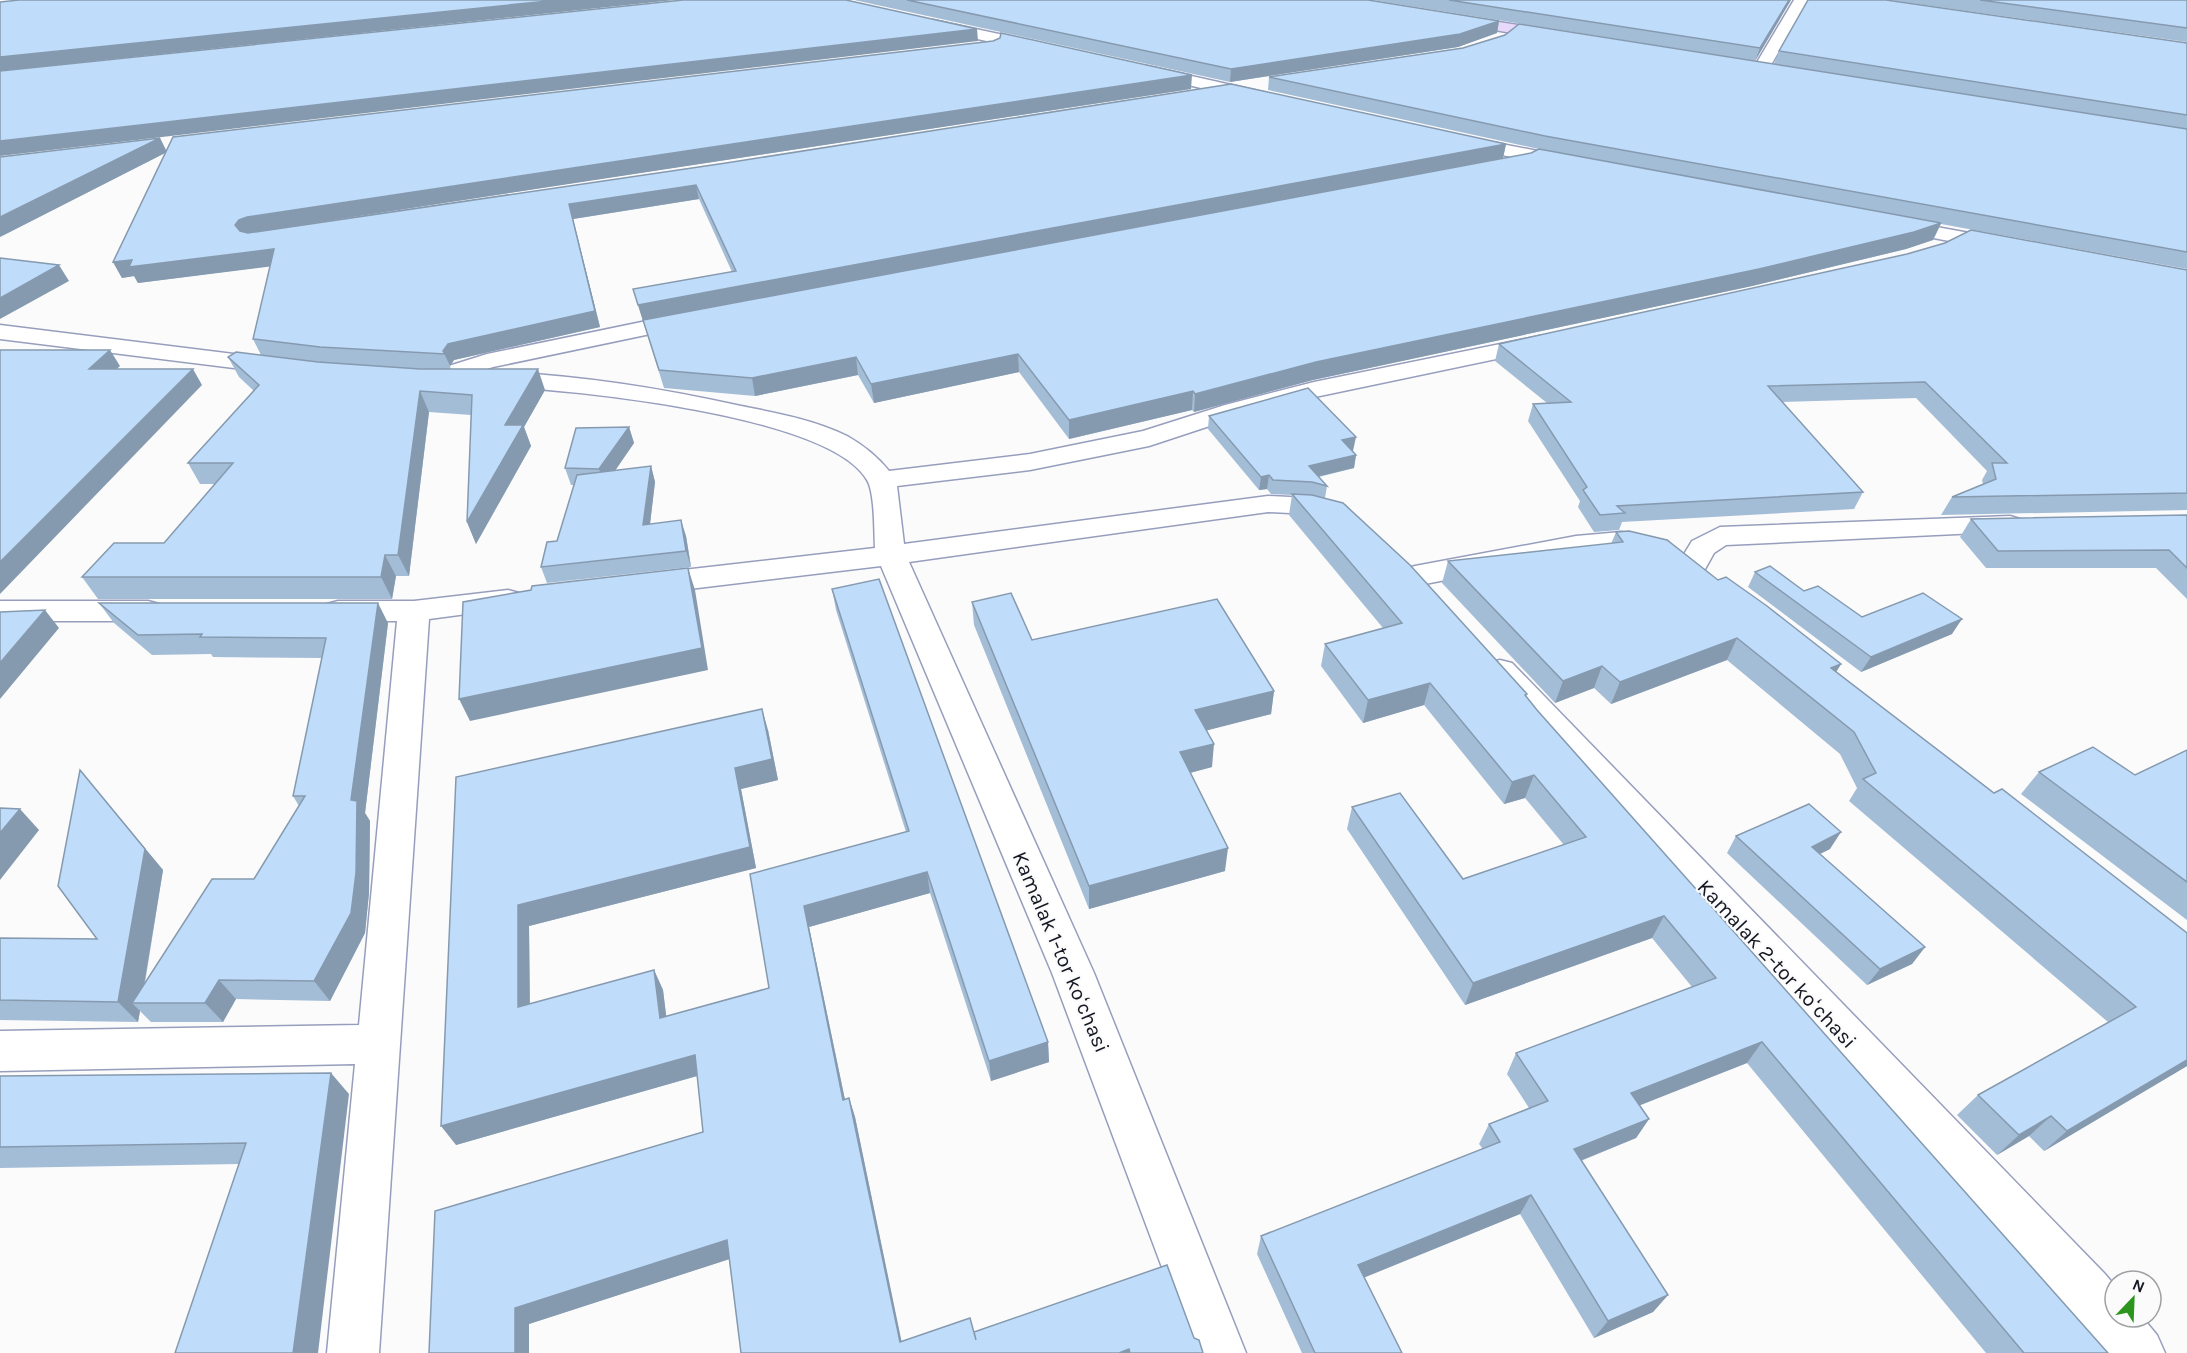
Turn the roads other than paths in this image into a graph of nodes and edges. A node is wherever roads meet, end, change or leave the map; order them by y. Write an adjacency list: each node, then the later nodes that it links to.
1 (1802, 0): 11 (street)
2 (1433, 16): 4 (street)
3 (914, 20): 7 (street)
4 (1513, 29): 5 (street); 6 (street)
5 (1570, 38)
6 (1497, 42)
7 (1016, 43): 8 (street); 9 (street)
8 (970, 49)
9 (1062, 53)
10 (1130, 67): 14 (street)
11 (1755, 68): 12 (street)
12 (1784, 73)
13 (1277, 82): 14 (street)
14 (1231, 89): 15 (street); 16 (street)
15 (1176, 98)
16 (1280, 102)
17 (1439, 136): 18 (street)
18 (1541, 159): 19 (street); 20 (street)
19 (1589, 166)
20 (1494, 167)
21 (1876, 221): 22 (street)
22 (1957, 237): 23 (street); 24 (street)
23 (2015, 247)
24 (1925, 252)
25 (707, 316): 29 (street)
26 (0, 332): 28 (street)
27 (1557, 339): 29 (street)
28 (293, 368)
29 (882, 480): 32 (street, Kamalak 1-tor koʻchasi)
30 (1358, 524): 32 (street)
31 (2036, 524): 35 (street)
32 (891, 555): 33 (street); 44 (street, Kamalak 1-tor koʻchasi)
33 (623, 587)
34 (530, 598): 39 (street)
35 (1445, 609)
36 (0, 611): 37 (street)
37 (177, 611)
38 (308, 611): 39 (street)
39 (414, 612): 41 (street)
40 (1475, 643): 45 (street, Kamalak 2-tor koʻchasi)
41 (380, 1044): 42 (street); 43 (street)
42 (0, 1051)
43 (354, 1353)
44 (1220, 1353)
45 (2139, 1353)

